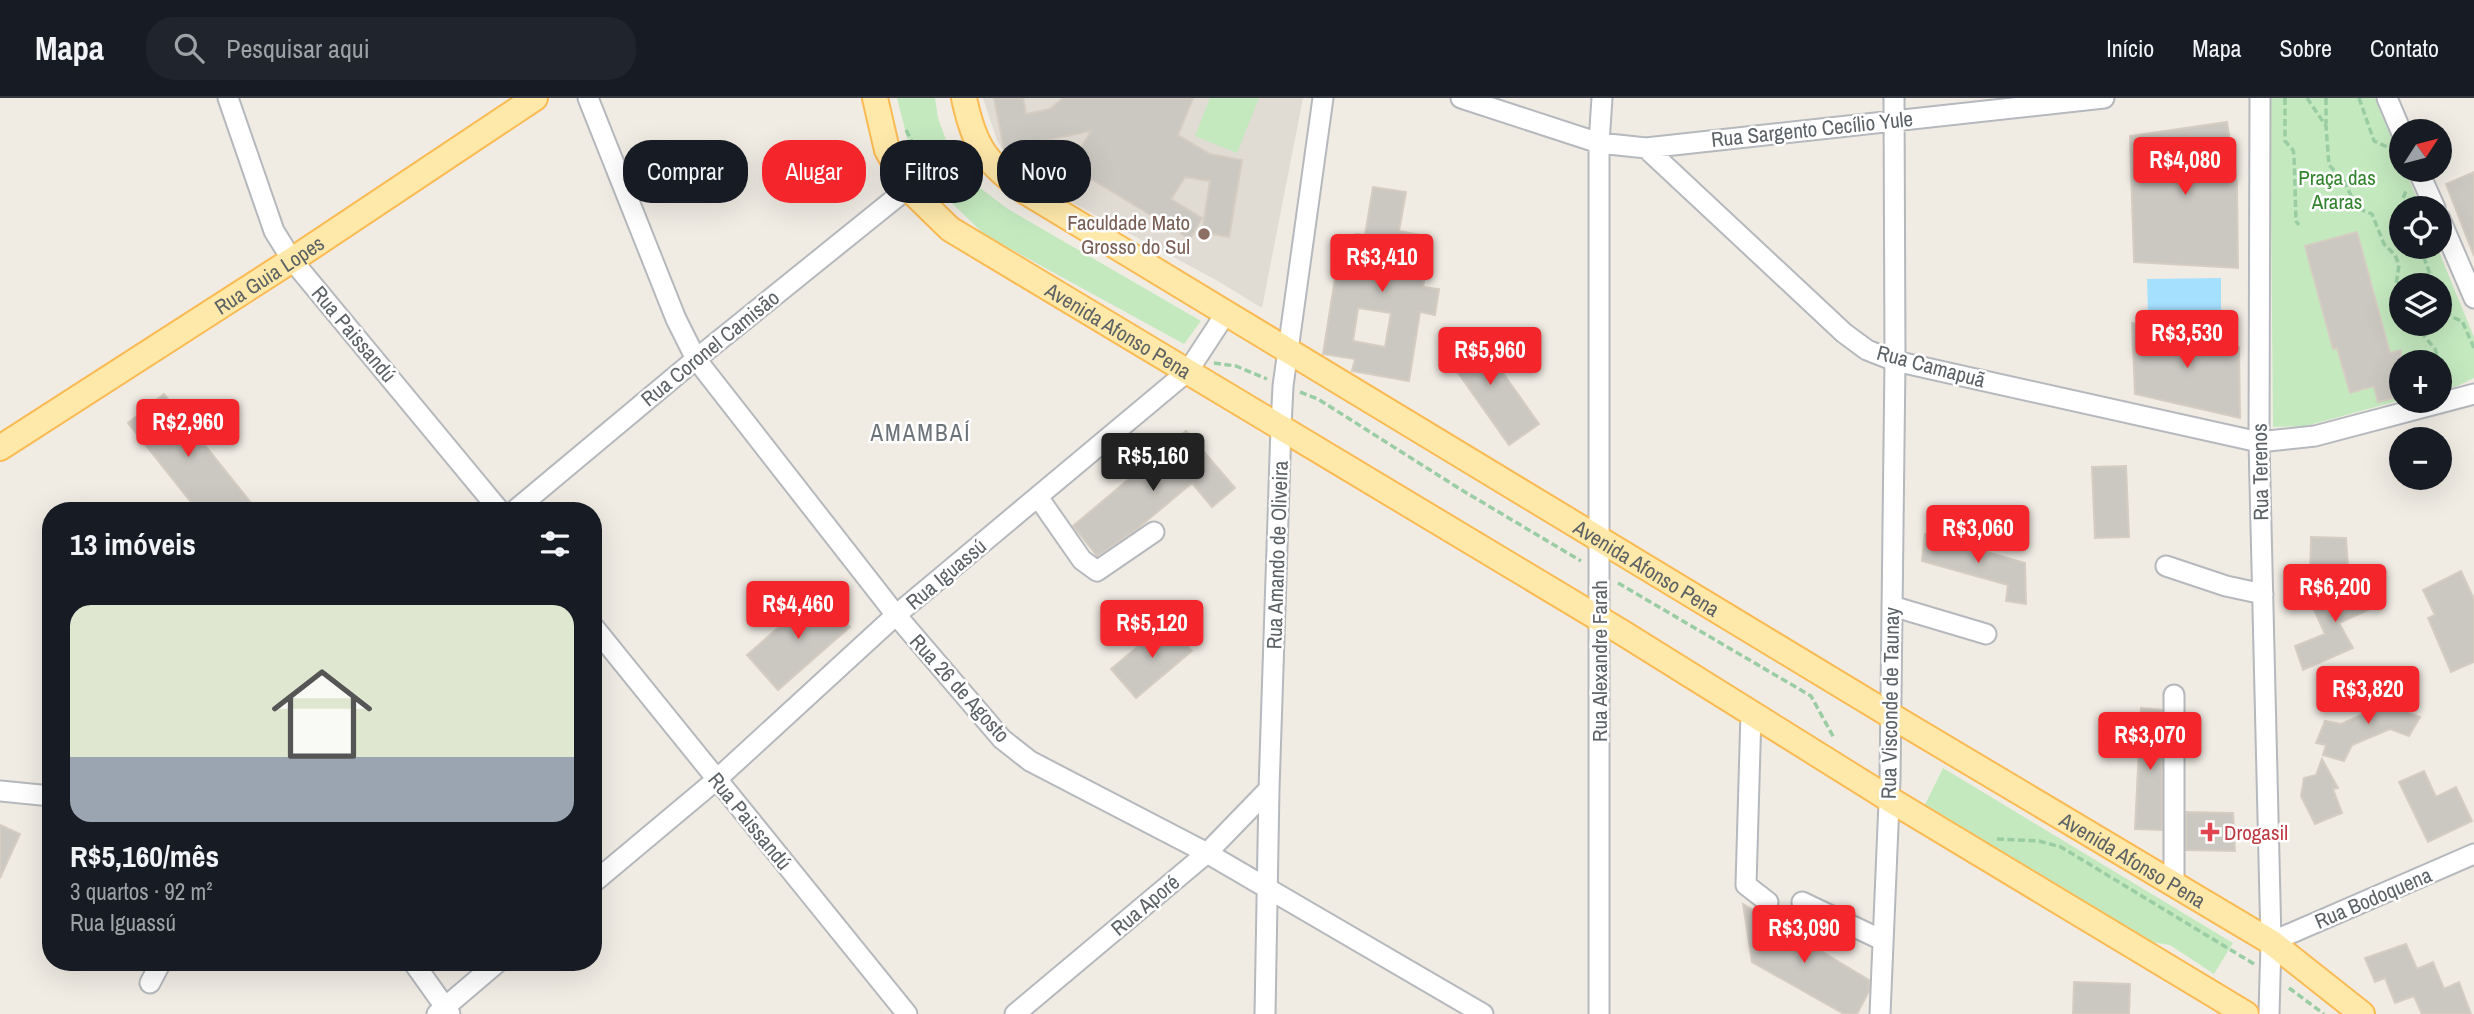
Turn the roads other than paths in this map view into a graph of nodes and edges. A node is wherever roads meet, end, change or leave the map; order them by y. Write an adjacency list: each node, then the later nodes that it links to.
1 (228, 98): 21 (street, Rua Paissandú)
2 (535, 98): 21 (main road, Rua Guia Lopes)
3 (587, 98): 25 (street, Rua 26 de Agosto)
4 (875, 98): 15 (main road, Avenida Afonso Pena)
5 (1323, 98): 24 (street, Rua Amando de Oliveira)
6 (1461, 98): 16 (street)
7 (1602, 98): 16 (street, Rua Alexandre Farah)
8 (1894, 98): 14 (street, Rua Visconde de Taunay)
9 (2104, 98): 14 (street, Rua Sargento Cecílio Yule)
10 (2260, 98): 30 (street, Rua Terenos)
11 (2386, 98): 13 (street)
12 (964, 104): 23 (main road, Avenida Afonso Pena)
13 (2396, 119)
14 (1894, 121): 17 (street, Rua Sargento Cecílio Yule); 26 (street, Rua Visconde de Taunay)
15 (885, 140)
16 (1599, 143): 17 (street); 36 (street, Rua Alexandre Farah)
17 (1646, 148): 26 (street, Rua Camapuã)
18 (889, 203): 25 (street, Rua Coronel Camisão)
19 (923, 203): 27 (main road, Avenida Afonso Pena)
20 (2452, 247): 22 (street)
21 (292, 260): 31 (main road, Rua Guia Lopes); 33 (street, Rua Paissandú)
22 (2474, 298)
23 (1226, 313): 24 (main road, Avenida Afonso Pena); 27 (street, Rua Iguassú)
24 (1289, 352): 29 (street, Rua Amando de Oliveira); 36 (main road, Avenida Afonso Pena)
25 (696, 359): 34 (street, Rua Coronel Camisão); 40 (street, Rua 26 de Agosto)
26 (1895, 361): 30 (street, Rua Camapuã); 39 (street, Rua Visconde de Taunay)
27 (1188, 371): 29 (main road, Avenida Afonso Pena); 32 (street, Rua Iguassú)
28 (2474, 394): 30 (street, Rua Camapuã)
29 (1281, 427): 41 (main road, Avenida Afonso Pena); 48 (street, Rua Amando de Oliveira)
30 (2259, 442): 38 (street, Rua Terenos)
31 (0, 448)
32 (1038, 497): 35 (street); 40 (street, Rua Iguassú)
33 (493, 502)
34 (525, 502)
35 (1154, 532)
36 (1600, 539): 41 (street, Rua Alexandre Farah); 46 (main road, Avenida Afonso Pena)
37 (2166, 566): 38 (street)
38 (2263, 594): 60 (street, Rua Terenos)
39 (1892, 606): 42 (street); 46 (street, Rua Visconde de Taunay)
40 (896, 615): 47 (street, Rua Iguassú); 52 (street, Rua 26 de Agosto)
41 (1598, 620): 45 (main road, Avenida Afonso Pena); 70 (street, Rua Alexandre Farah)
42 (1986, 634)
43 (602, 637): 47 (street, Rua Paissandú)
44 (2174, 695): 55 (street)
45 (1751, 713): 51 (main road, Avenida Afonso Pena); 57 (street)
46 (1890, 715): 51 (street, Rua Visconde de Taunay); 55 (main road, Avenida Afonso Pena)
47 (716, 780): 54 (street, Rua Iguassú); 66 (street, Rua Paissandú)
48 (1269, 789): 52 (street, Rua Aporé); 56 (street, Rua Amando de Oliveira)
49 (0, 791): 50 (street)
50 (42, 795)
51 (1889, 799): 59 (street, Rua Visconde de Taunay); 72 (main road, Avenida Afonso Pena)
52 (1207, 853): 56 (street, Rua 26 de Agosto); 67 (street, Rua Aporé)
53 (2474, 854): 60 (street, Rua Bodoquena)
54 (602, 875)
55 (2174, 884): 60 (main road, Avenida Afonso Pena)
56 (1268, 888): 68 (street, Rua Amando de Oliveira); 69 (street, Rua 26 de Agosto)
57 (1768, 902)
58 (1802, 902): 59 (street)
59 (1882, 940): 71 (street, Rua Visconde de Taunay)
60 (2271, 942): 73 (street, Rua Terenos); 74 (main road, Avenida Afonso Pena)
61 (156, 971): 64 (street)
62 (419, 971): 65 (street)
63 (488, 971): 65 (street)
64 (150, 983)
65 (444, 1012)
66 (907, 1014)
67 (1015, 1014)
68 (1265, 1014)
69 (1483, 1014)
70 (1599, 1014)
71 (1880, 1014)
72 (2246, 1014)
73 (2269, 1014)
74 (2362, 1014)

